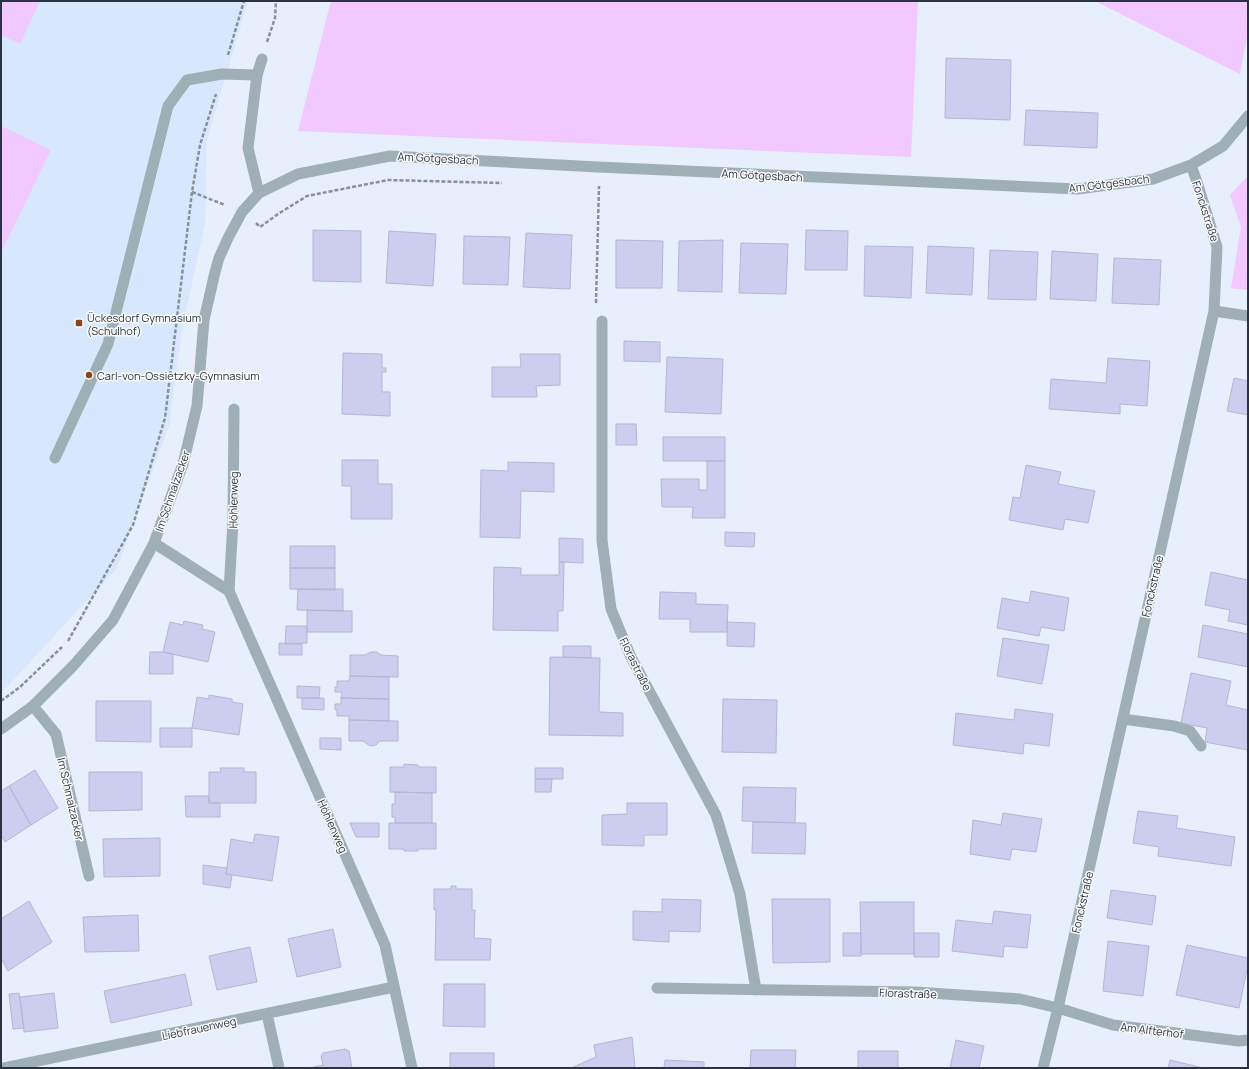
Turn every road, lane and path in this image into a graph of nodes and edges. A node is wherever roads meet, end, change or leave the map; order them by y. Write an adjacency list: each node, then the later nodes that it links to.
1 (244, 1): 3 (path)
2 (262, 59): 4 (street)
3 (222, 74): 4 (street); 8 (path); 15 (street)
4 (257, 75): 9 (street)
5 (1248, 116): 6 (street, Am Götgesbach)
6 (1191, 165): 7 (street, Am Götgesbach); 11 (street, Fonckstraße)
7 (598, 167): 9 (street, Am Götgesbach); 13 (path)
8 (192, 192): 10 (path); 18 (path)
9 (259, 193): 10 (street, Im Schmalzacker)
10 (242, 212): 16 (street, Im Schmalzacker)
11 (1214, 311): 12 (street); 20 (street, Fonckstraße)
12 (1248, 316)
13 (602, 321): 26 (street, Florastraße)
14 (234, 409): 17 (street, Höhlenweg)
15 (55, 458)
16 (154, 543): 17 (street); 19 (street, Im Schmalzacker)
17 (229, 591): 24 (street, Höhlenweg)
18 (1, 701)
19 (33, 706): 21 (street, Im Schmalzacker); 23 (street, Im Schmalzacker)
20 (1122, 719): 22 (street); 27 (street, Fonckstraße)
21 (1, 729)
22 (1201, 746)
23 (89, 876)
24 (394, 987): 28 (street, Liebfrauenweg); 32 (street, Höhlenweg)
25 (657, 988): 26 (street, Florastraße)
26 (756, 990): 27 (street, Florastraße)
27 (1058, 1008): 29 (street, Am Alfterhof); 33 (street, Fonckstraße)
28 (267, 1014): 30 (street, Liebfrauenweg); 31 (street)
29 (1248, 1040)
30 (4, 1068)
31 (279, 1068)
32 (412, 1068)
33 (1043, 1068)

